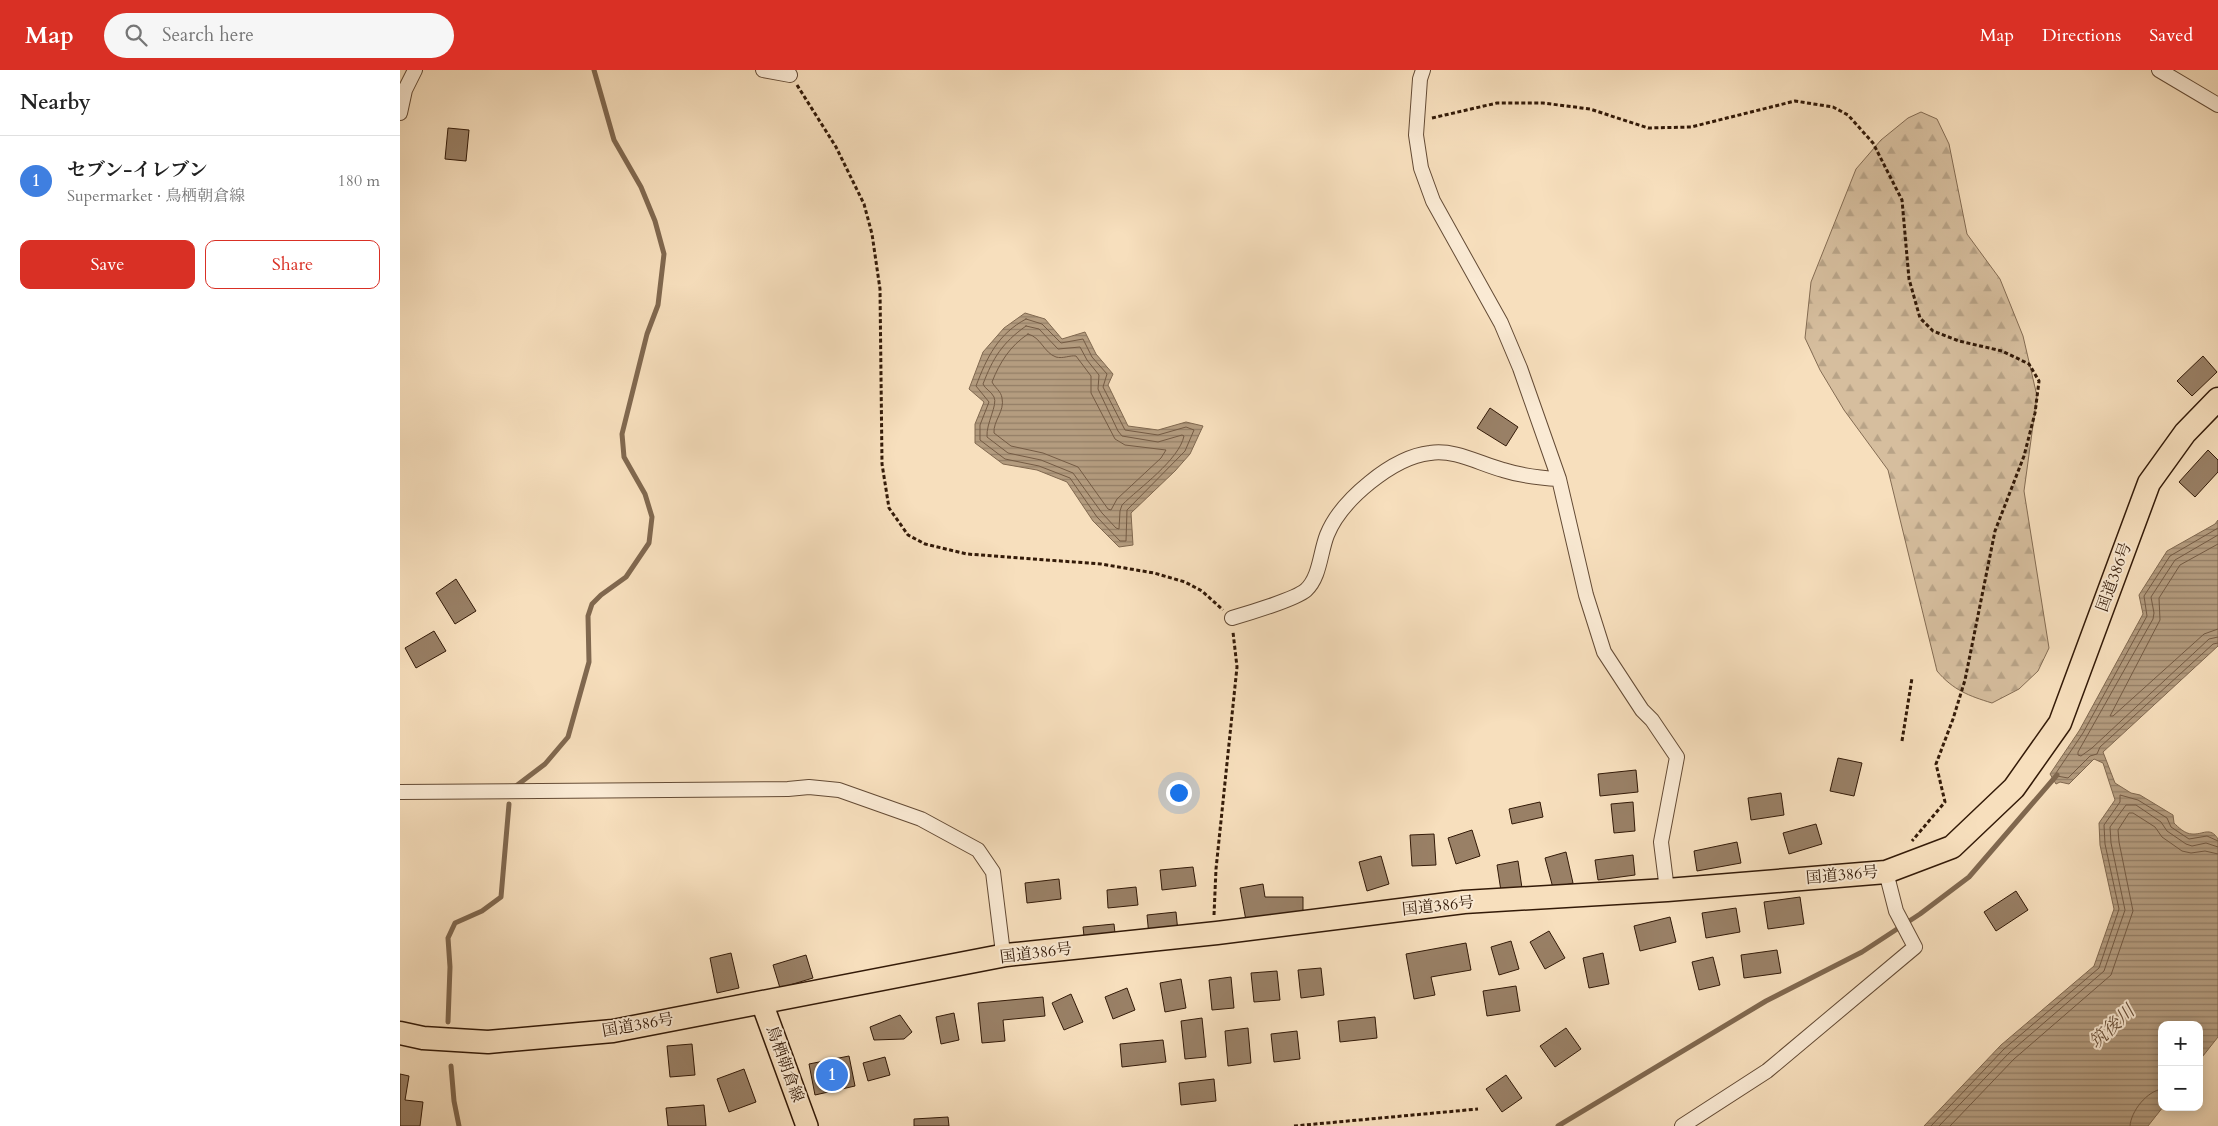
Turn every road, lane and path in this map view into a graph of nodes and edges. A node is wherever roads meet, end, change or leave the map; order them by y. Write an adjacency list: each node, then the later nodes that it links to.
1 (415, 70): 7 (street)
2 (763, 70): 5 (street)
3 (1423, 70): 8 (street)
4 (2159, 70): 6 (street)
5 (790, 75): 11 (path)
6 (2218, 105)
7 (400, 113)
8 (1416, 121): 10 (street); 15 (path)
9 (2218, 399): 16 (highway, 国道386号)
10 (1559, 479): 11 (street); 17 (street)
11 (1232, 618): 18 (path)
12 (1912, 678): 13 (path)
13 (1902, 741)
14 (400, 792): 19 (street)
15 (1908, 845)
16 (1886, 872): 17 (highway, 国道386号); 25 (street)
17 (1667, 890): 18 (highway, 国道386号)
18 (1217, 933): 19 (highway, 国道386号)
19 (1006, 955): 20 (highway, 国道386号)
20 (762, 1003): 21 (highway, 国道386号); 23 (main road, 鳥栖朝倉線)
21 (400, 1033)
22 (1478, 1109): 24 (path)
23 (808, 1126)
24 (1294, 1126)
25 (1682, 1126)

